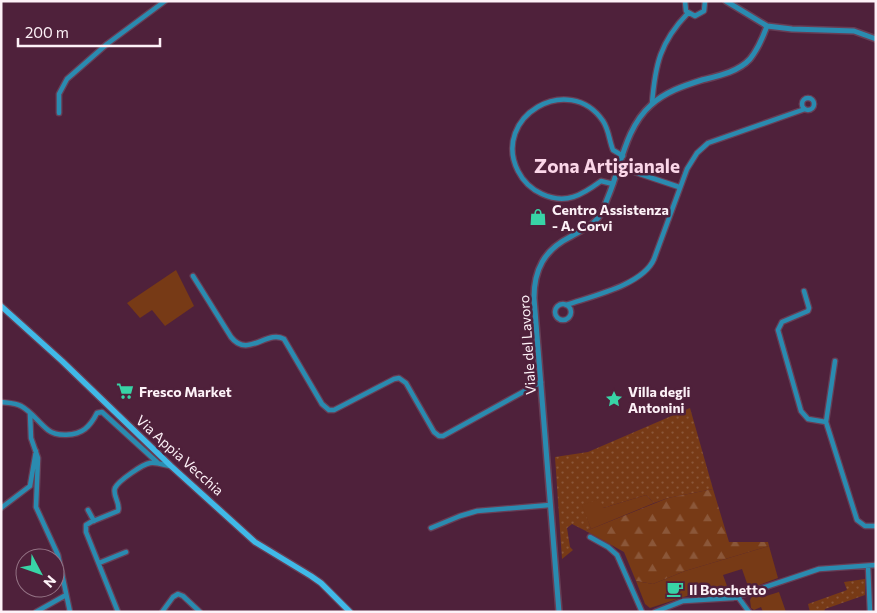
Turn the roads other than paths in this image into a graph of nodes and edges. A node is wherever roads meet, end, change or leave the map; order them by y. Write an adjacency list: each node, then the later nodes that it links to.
1 (165, 1): 10 (street)
2 (685, 1): 5 (street)
3 (705, 1): 5 (street)
4 (726, 1): 6 (street)
5 (688, 13): 8 (street)
6 (768, 26): 7 (street); 8 (street, Viale del Lavoro)
7 (876, 39)
8 (652, 104): 11 (street, Viale del Lavoro)
9 (806, 109): 14 (street)
10 (59, 113)
11 (623, 156): 12 (street, Viale del Lavoro); 13 (street)
12 (619, 167): 13 (street, Viale del Lavoro); 14 (street)
13 (613, 184): 20 (street, Viale del Lavoro)
14 (679, 188): 17 (street)
15 (193, 276): 20 (street)
16 (804, 291): 23 (street)
17 (566, 305)
18 (1, 306): 26 (main road, Via Appia Vecchia)
19 (835, 361): 23 (street)
20 (541, 382): 27 (street, Viale del Lavoro)
21 (1, 402): 22 (street)
22 (30, 413): 24 (street); 25 (street)
23 (826, 422): 31 (street)
24 (36, 450): 28 (street); 38 (street)
25 (160, 464): 26 (street); 30 (street)
26 (171, 466): 45 (main road, Via Appia Vecchia)
27 (550, 504): 32 (street); 46 (street, Viale del Lavoro)
28 (1, 508)
29 (88, 510): 30 (street)
30 (94, 521): 35 (street)
31 (876, 526)
32 (431, 528)
33 (590, 537): 47 (street)
34 (126, 552): 35 (street)
35 (99, 563): 42 (street)
36 (876, 565): 37 (street)
37 (868, 566): 39 (street); 50 (street)
38 (66, 595): 40 (street); 41 (street)
39 (738, 597): 48 (street); 49 (street)
40 (36, 612)
41 (70, 612)
42 (118, 612)
43 (162, 612): 44 (street)
44 (200, 612)
45 (350, 612)
46 (559, 612)
47 (642, 612)
48 (656, 612)
49 (749, 612)
50 (870, 612)

